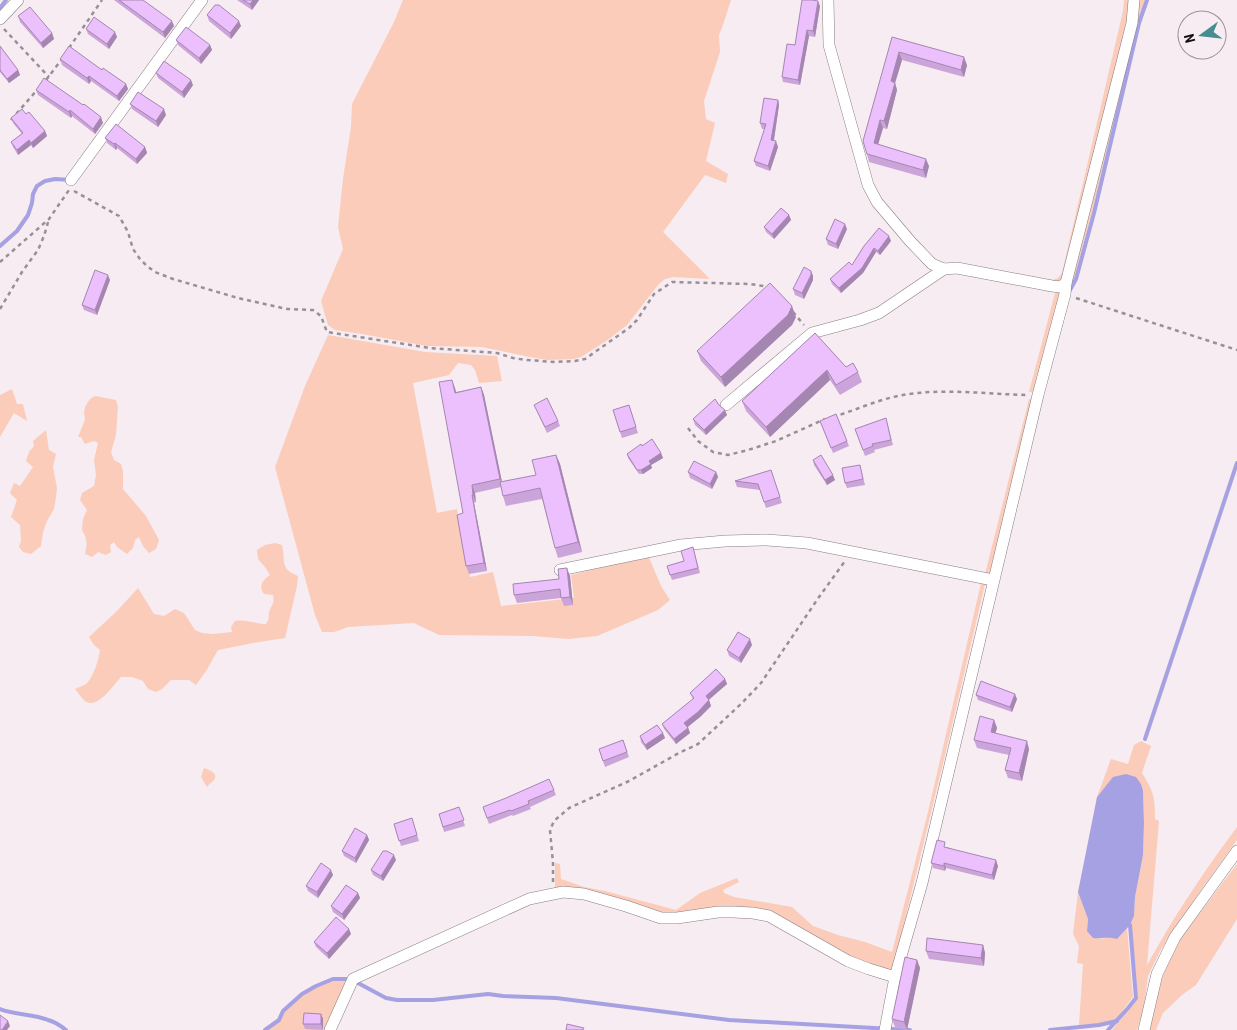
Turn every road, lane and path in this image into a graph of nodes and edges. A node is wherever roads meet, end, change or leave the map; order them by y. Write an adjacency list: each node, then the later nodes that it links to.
1 (18, 0): 6 (street)
2 (102, 0): 8 (path)
3 (202, 0): 10 (street)
4 (828, 0): 13 (street)
5 (1134, 0): 14 (street)
6 (0, 19)
7 (0, 25): 8 (path)
8 (49, 77): 9 (path)
9 (11, 120)
10 (70, 185): 11 (path); 15 (path)
11 (49, 219): 12 (path); 16 (path)
12 (0, 262)
13 (944, 268): 14 (street); 18 (street)
14 (1065, 288): 19 (path); 20 (street)
15 (772, 290)
16 (0, 309)
17 (792, 312): 18 (path)
18 (812, 333): 21 (street)
19 (1237, 350)
20 (1038, 395): 22 (path); 25 (street)
21 (726, 405)
22 (688, 428)
23 (853, 551): 24 (street); 25 (street); 27 (path)
24 (560, 570)
25 (993, 580): 28 (street)
26 (1237, 851): 31 (street)
27 (553, 894): 28 (street); 30 (street)
28 (895, 976): 29 (street)
29 (886, 1028)
30 (330, 1030)
31 (1144, 1030)

